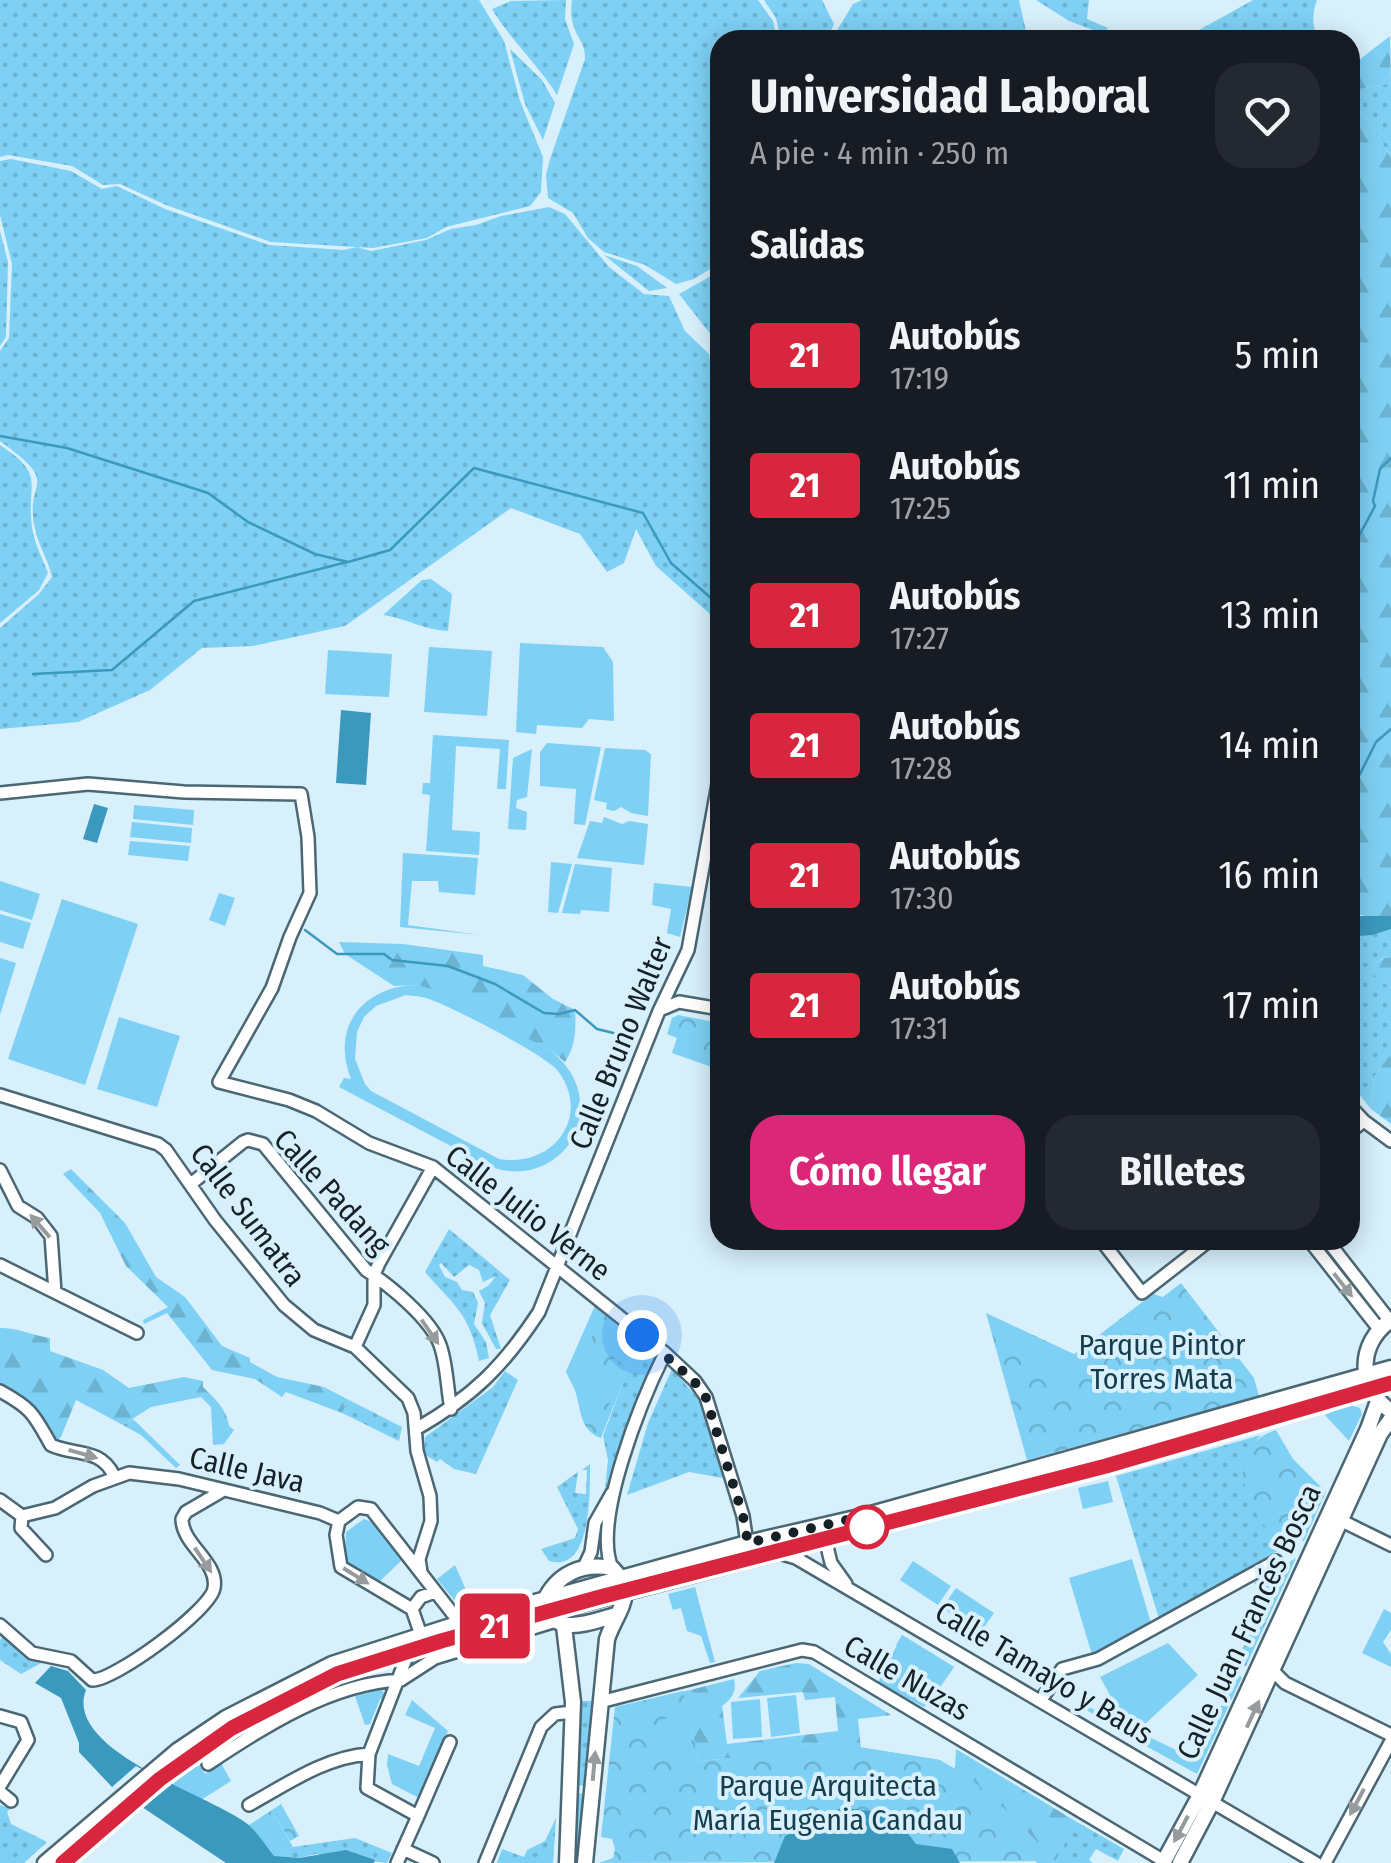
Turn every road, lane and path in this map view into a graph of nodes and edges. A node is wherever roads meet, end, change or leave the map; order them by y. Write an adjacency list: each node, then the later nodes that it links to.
1 (0, 793): 12 (street, Calle Julio Verne)
2 (710, 828): 3 (street, Calle Bruno Walter)
3 (674, 985): 4 (street); 6 (street, Calle Bruno Walter)
4 (679, 1002): 5 (street); 6 (street)
5 (710, 1008)
6 (660, 1011): 20 (street, Calle Bruno Walter)
7 (0, 1094): 14 (street, Calle Sumatra)
8 (1360, 1117): 9 (street)
9 (1364, 1121): 10 (street); 11 (street)
10 (1360, 1124)
11 (1391, 1141)
12 (433, 1167): 20 (street, Calle Julio Verne); 21 (street)
13 (0, 1170): 22 (street, one-way to 13)
14 (192, 1183): 21 (street, Calle Padang); 25 (street, Calle Sumatra)
15 (1109, 1250): 16 (street)
16 (1197, 1250)
17 (1318, 1250): 23 (street, one-way to 23)
18 (1333, 1250): 23 (street)
19 (0, 1265): 22 (street)
20 (559, 1266): 26 (street, Calle Julio Verne); 31 (street, Calle Bruno Walter)
21 (374, 1276): 25 (street, Calle Padang); 31 (street, one-way to 31)
22 (55, 1292): 24 (street)
23 (1387, 1323): 29 (main road, Calle Juan Francés Bosca)
24 (137, 1333)
25 (355, 1348): 33 (street, Calle Sumatra)
26 (664, 1353): 36 (street); 43 (street, Calle Julio Verne)
27 (1391, 1368): 29 (main road)
28 (1391, 1382): 29 (main road)
29 (1371, 1388): 32 (main road); 41 (main road); 73 (main road, Calle Juan Francés Bosca)
30 (0, 1391): 34 (street, one-way to 34)
31 (451, 1409): 33 (street, Calle Bruno Walter)
32 (1391, 1415): 39 (main road, Calle Juan Francés Bosca)
33 (416, 1430): 42 (street, Calle Sumatra)
34 (114, 1476): 35 (street, Calle Java); 38 (street, Calle Java)
35 (222, 1491): 40 (street, Calle Java); 59 (street, one-way to 59)
36 (614, 1492): 50 (street); 52 (street)
37 (0, 1500): 38 (street)
38 (22, 1516): 47 (street)
39 (1342, 1520): 44 (street); 61 (main road, Calle Juan Francés Bosca)
40 (339, 1521): 45 (street); 55 (street, Calle Java, one-way to 55)
41 (825, 1538): 43 (main road); 46 (main road); 48 (street); 53 (street)
42 (423, 1540): 45 (street); 51 (street, Calle Sumatra)
43 (748, 1543): 52 (main road)
44 (1391, 1545)
45 (401, 1546): 51 (street)
46 (775, 1552): 48 (street, Calle Tamayo y Baus); 52 (main road)
47 (46, 1555)
48 (796, 1558): 53 (street, Calle Tamayo y Baus)
49 (1276, 1561): 63 (street)
50 (584, 1568): 52 (main road); 56 (main road)
51 (421, 1572): 54 (street)
52 (620, 1579): 56 (main road); 57 (main road)
53 (849, 1587): 63 (street, Calle Tamayo y Baus)
54 (435, 1592): 55 (street); 58 (street)
55 (412, 1609): 60 (street)
56 (553, 1615): 57 (main road); 58 (main road); 60 (main road); 65 (main road)
57 (616, 1615): 64 (main road)
58 (460, 1624): 60 (main road)
59 (0, 1625)
60 (422, 1648): 62 (street); 62 (street); 72 (main road)
61 (1273, 1671): 67 (street); 73 (main road, Calle Juan Francés Bosca, one-way to 61)
62 (400, 1680): 69 (street); 70 (street)
63 (1041, 1700): 73 (street, Calle Tamayo y Baus)
64 (600, 1702): 79 (street, Calle Nuzas); 86 (main road, one-way to 64)
65 (573, 1712): 84 (street); 85 (main road)
66 (0, 1716): 71 (street)
67 (1391, 1738): 88 (street, one-way to 88)
68 (450, 1742): 76 (street)
69 (369, 1754): 75 (street); 76 (street)
70 (208, 1764)
71 (0, 1789): 74 (street)
72 (128, 1798): 80 (main road); 81 (main road)
73 (1206, 1799): 78 (main road, Calle Juan Francés Bosca); 79 (main road, Calle Juan Francés Bosca, one-way to 79); 87 (street, Calle Tamayo y Baus)
74 (11, 1801)
75 (249, 1805)
76 (418, 1816): 77 (street)
77 (403, 1849): 82 (street); 83 (street)
78 (1184, 1861)
79 (1163, 1862)
80 (44, 1863)
81 (63, 1863)
82 (397, 1863)
83 (432, 1863)
84 (485, 1863)
85 (566, 1863)
86 (584, 1863)
87 (1316, 1863)
88 (1325, 1863)

